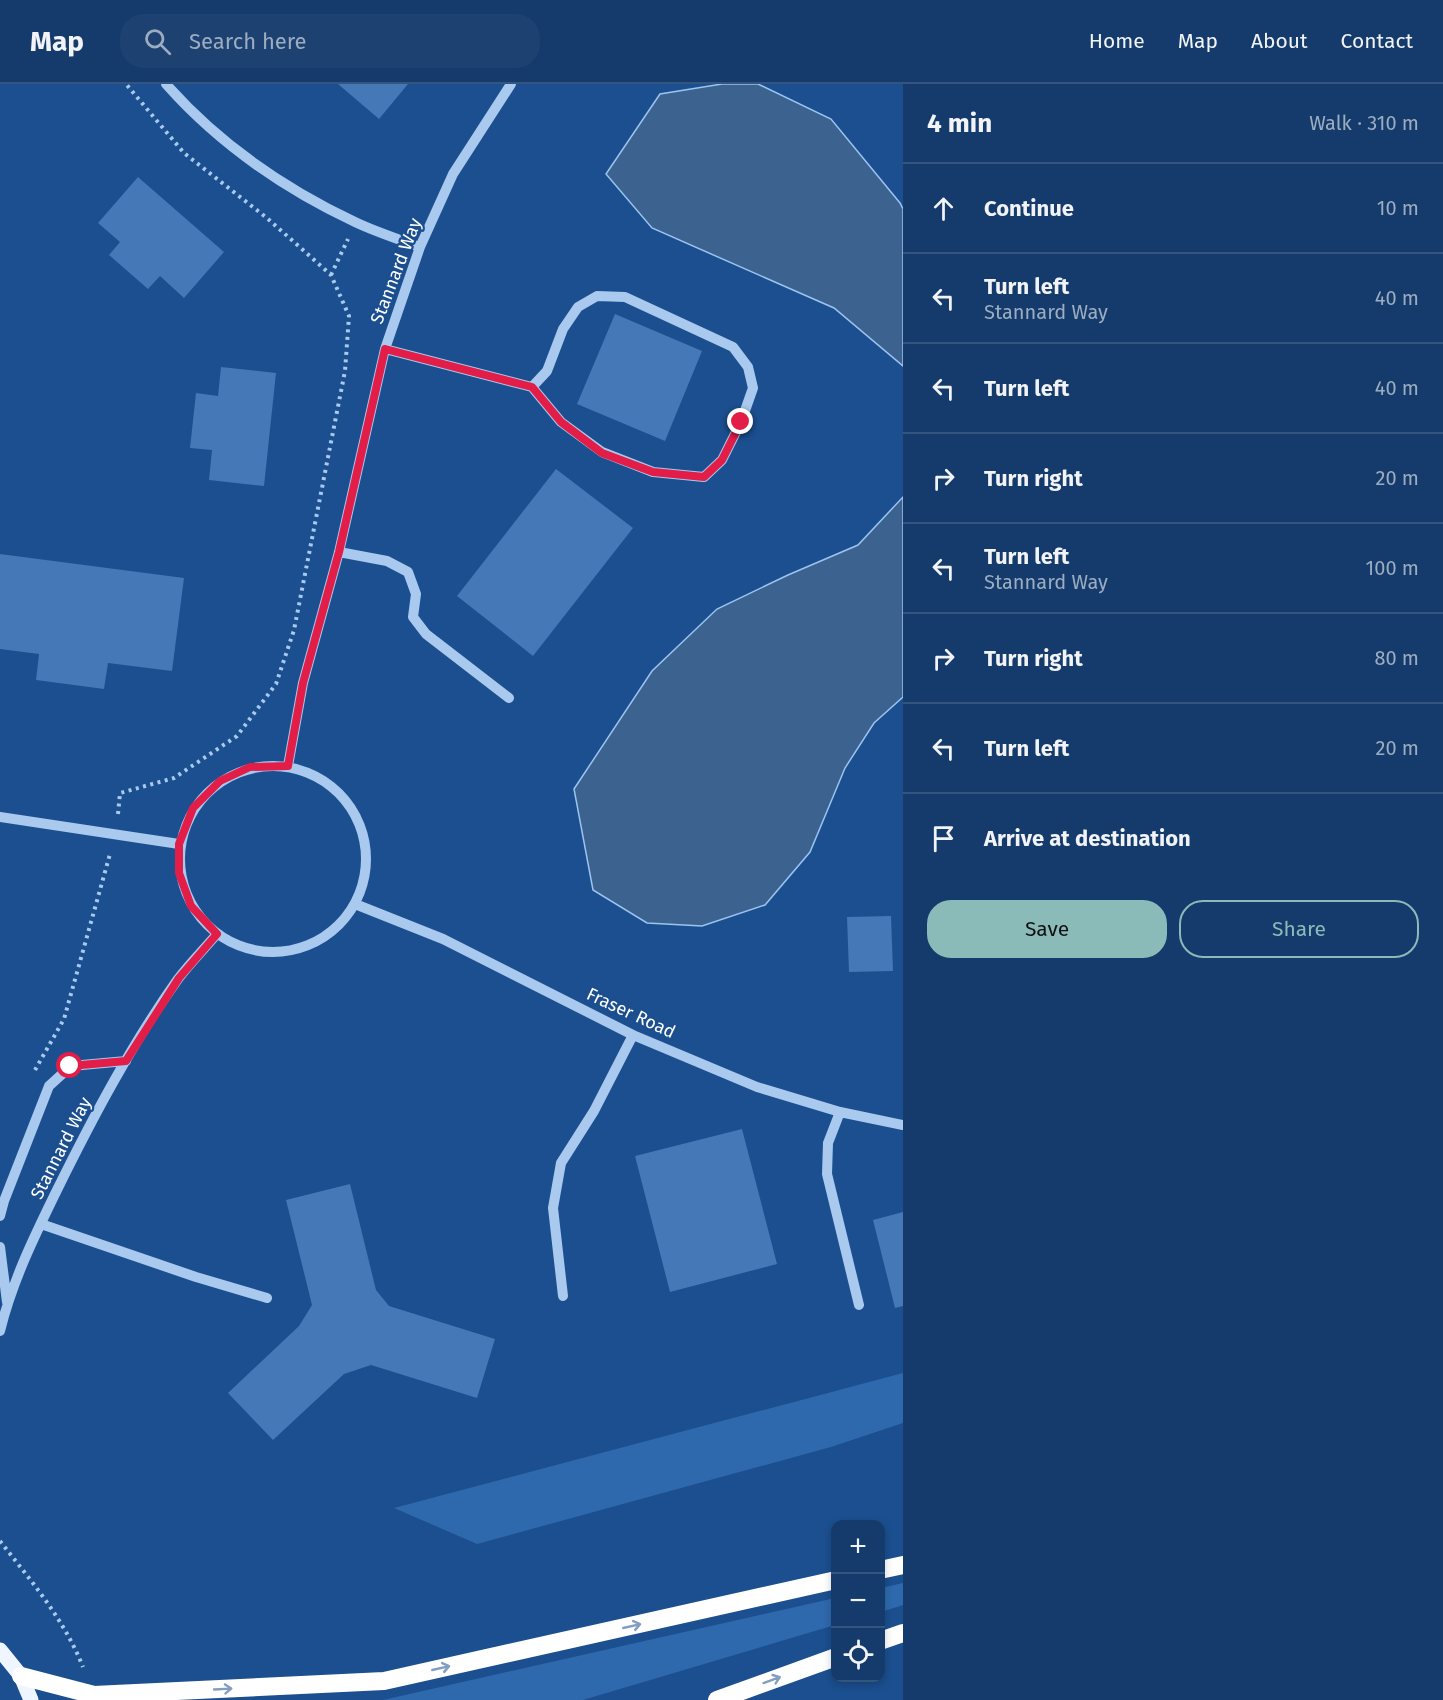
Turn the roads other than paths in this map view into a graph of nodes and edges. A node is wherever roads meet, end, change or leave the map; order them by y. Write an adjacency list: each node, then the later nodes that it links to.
1 (166, 84): 3 (street)
2 (511, 84): 3 (street, Stannard Way)
3 (420, 247): 4 (street, Stannard Way)
4 (385, 349): 5 (street); 6 (street, Stannard Way)
5 (532, 387): 5 (street)
6 (339, 552): 7 (street); 8 (street, Stannard Way)
7 (509, 698)
8 (288, 766): 10 (street); 11 (street)
9 (0, 817): 10 (street)
10 (179, 844): 12 (street)
11 (355, 904): 12 (street); 13 (street, Fraser Road)
12 (217, 934): 14 (street, Stannard Way)
13 (633, 1035): 15 (street, Fraser Road); 20 (street)
14 (126, 1061): 17 (street); 18 (street, Stannard Way)
15 (840, 1112): 16 (street, Fraser Road); 23 (street)
16 (903, 1125)
17 (0, 1216)
18 (40, 1224): 21 (street); 22 (street, Stannard Way)
19 (0, 1247): 22 (street)
20 (563, 1296)
21 (267, 1298)
22 (7, 1302): 24 (street, Stannard Way)
23 (859, 1305)
24 (0, 1330)
25 (903, 1565): 26 (highway)
26 (885, 1569)
27 (831, 1581): 32 (highway, one-way to 27)
28 (903, 1633): 29 (highway)
29 (885, 1639)
30 (0, 1650): 32 (main road)
31 (831, 1659): 34 (highway, one-way to 31)
32 (21, 1676): 33 (main road)
33 (31, 1700)
34 (717, 1700)

